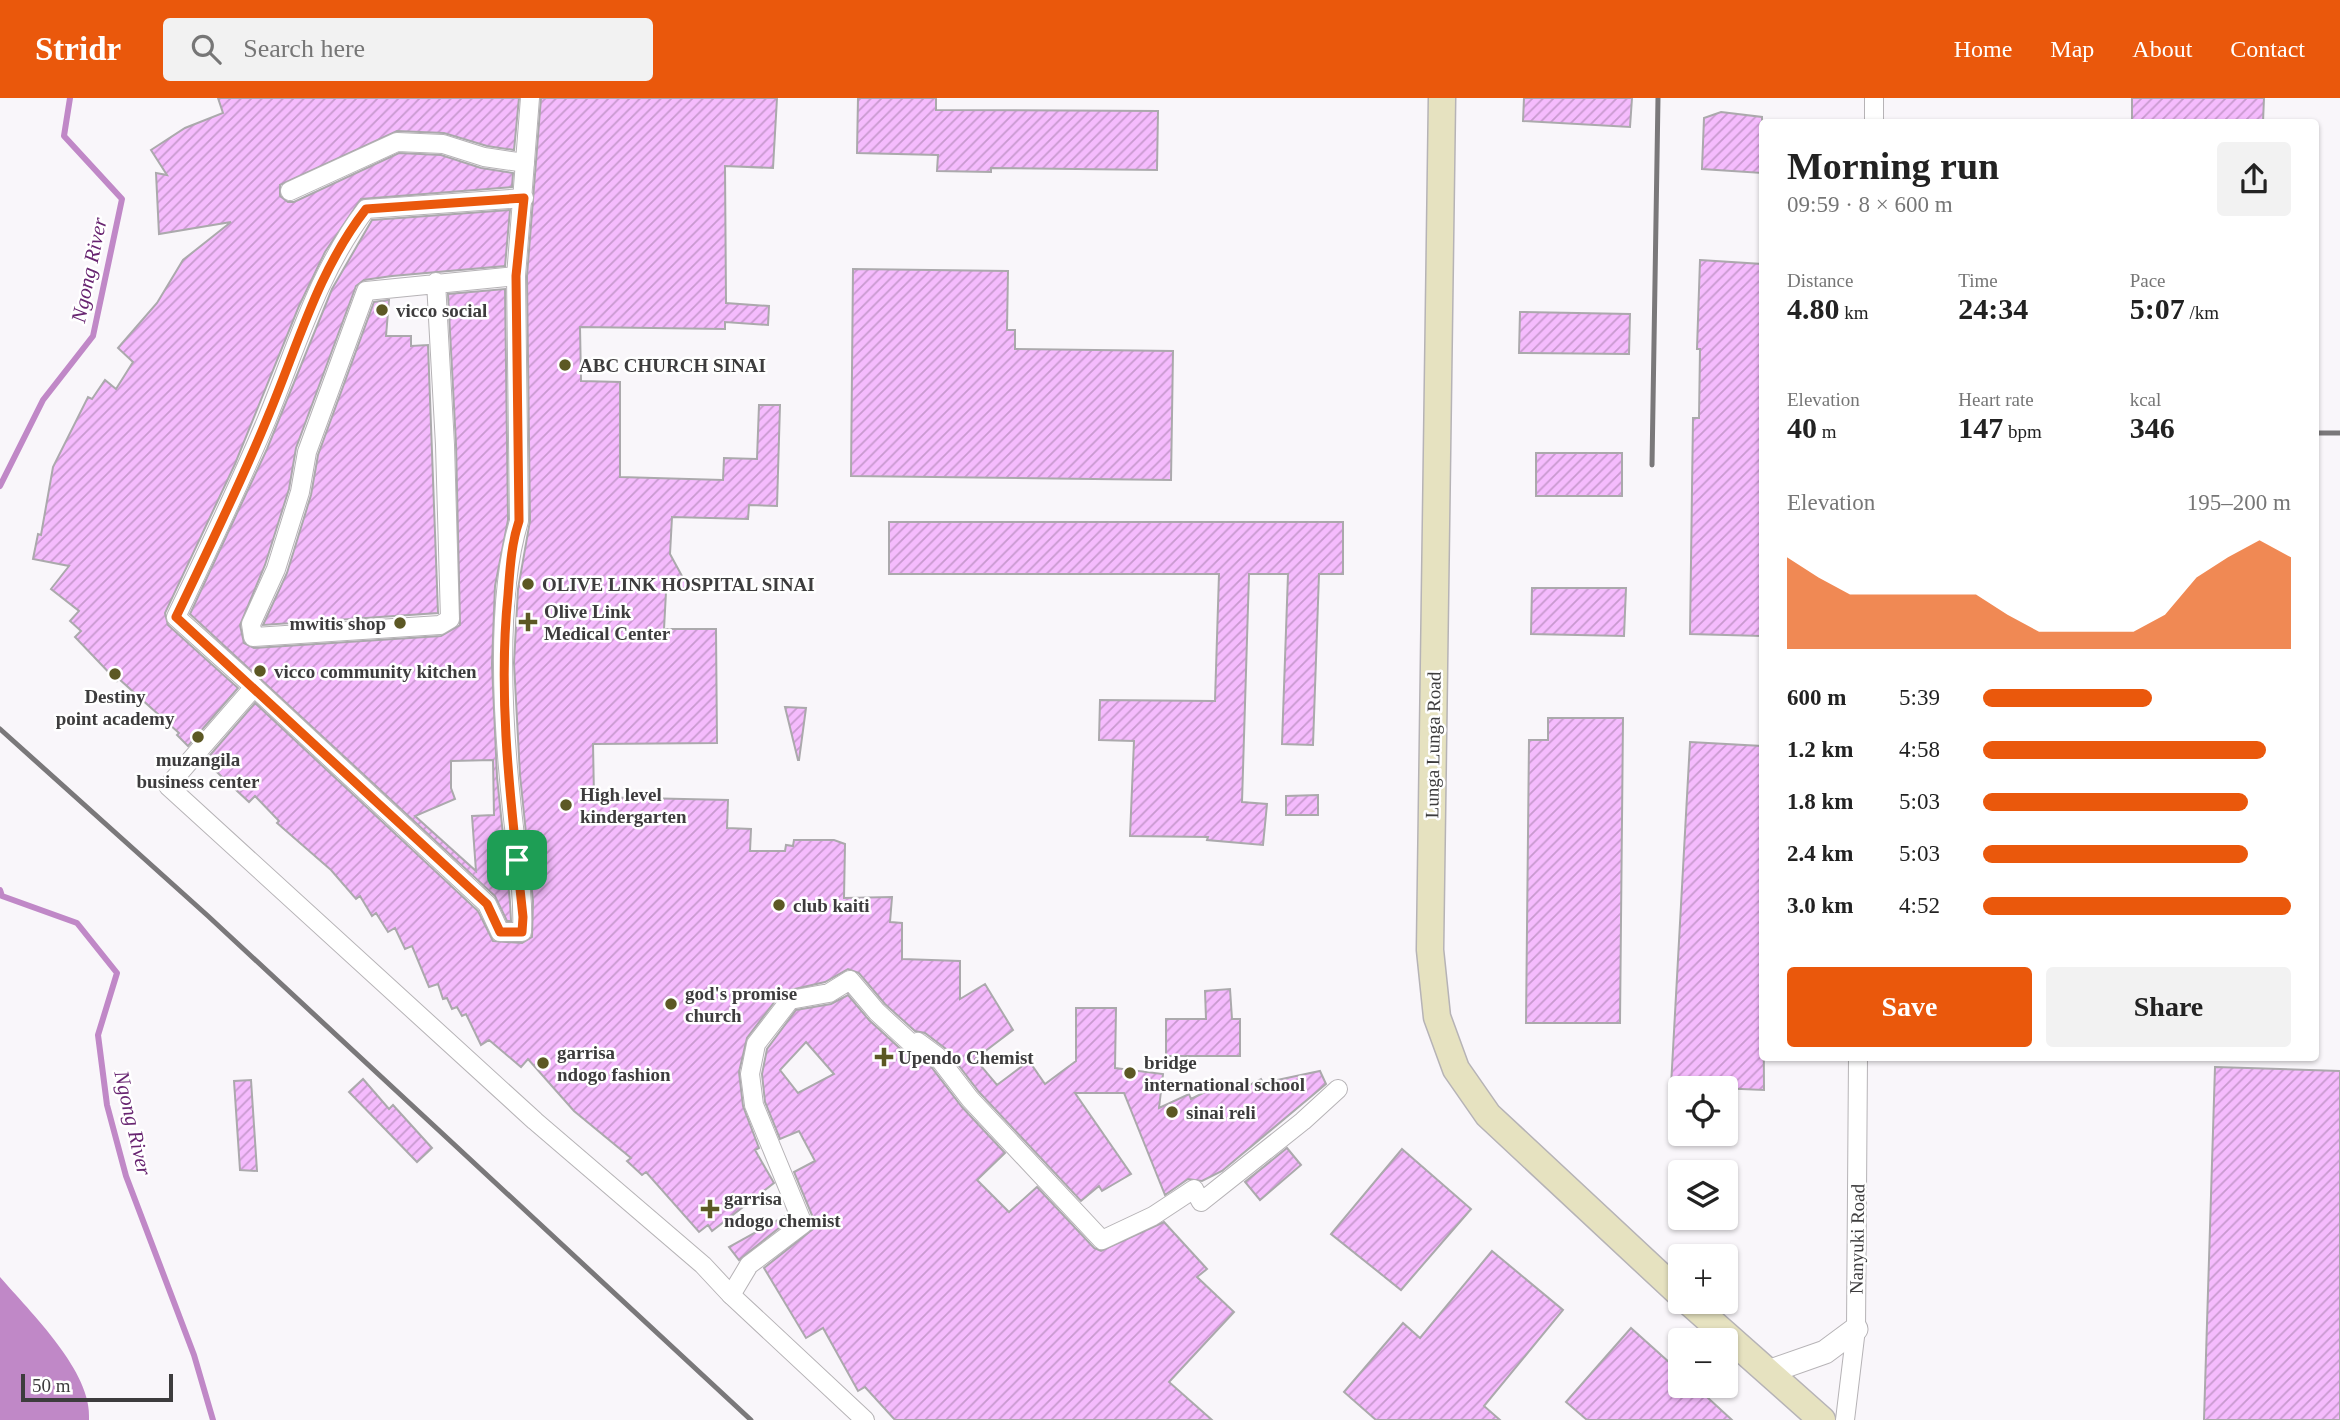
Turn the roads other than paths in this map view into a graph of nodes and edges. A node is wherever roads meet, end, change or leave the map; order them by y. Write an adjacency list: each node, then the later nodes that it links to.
1 (530, 98): 5 (street)
2 (1442, 98): 13 (main road, Lunga Lunga Road)
3 (1874, 98): 4 (street)
4 (1874, 119)
5 (526, 163): 6 (street); 7 (street)
6 (290, 191)
7 (524, 198): 8 (street); 10 (street)
8 (516, 276): 9 (street); 10 (street)
9 (436, 282): 9 (street)
10 (254, 687): 14 (street)
11 (1858, 1061): 16 (street, Nanyuki Road)
12 (1338, 1089): 14 (street)
13 (1668, 1283)
14 (731, 1296): 18 (street)
15 (1703, 1314): 17 (main road)
16 (1856, 1329): 17 (street); 20 (street, Nanyuki Road)
17 (1768, 1372): 19 (main road)
18 (865, 1420)
19 (1822, 1420)
20 (1845, 1420)

